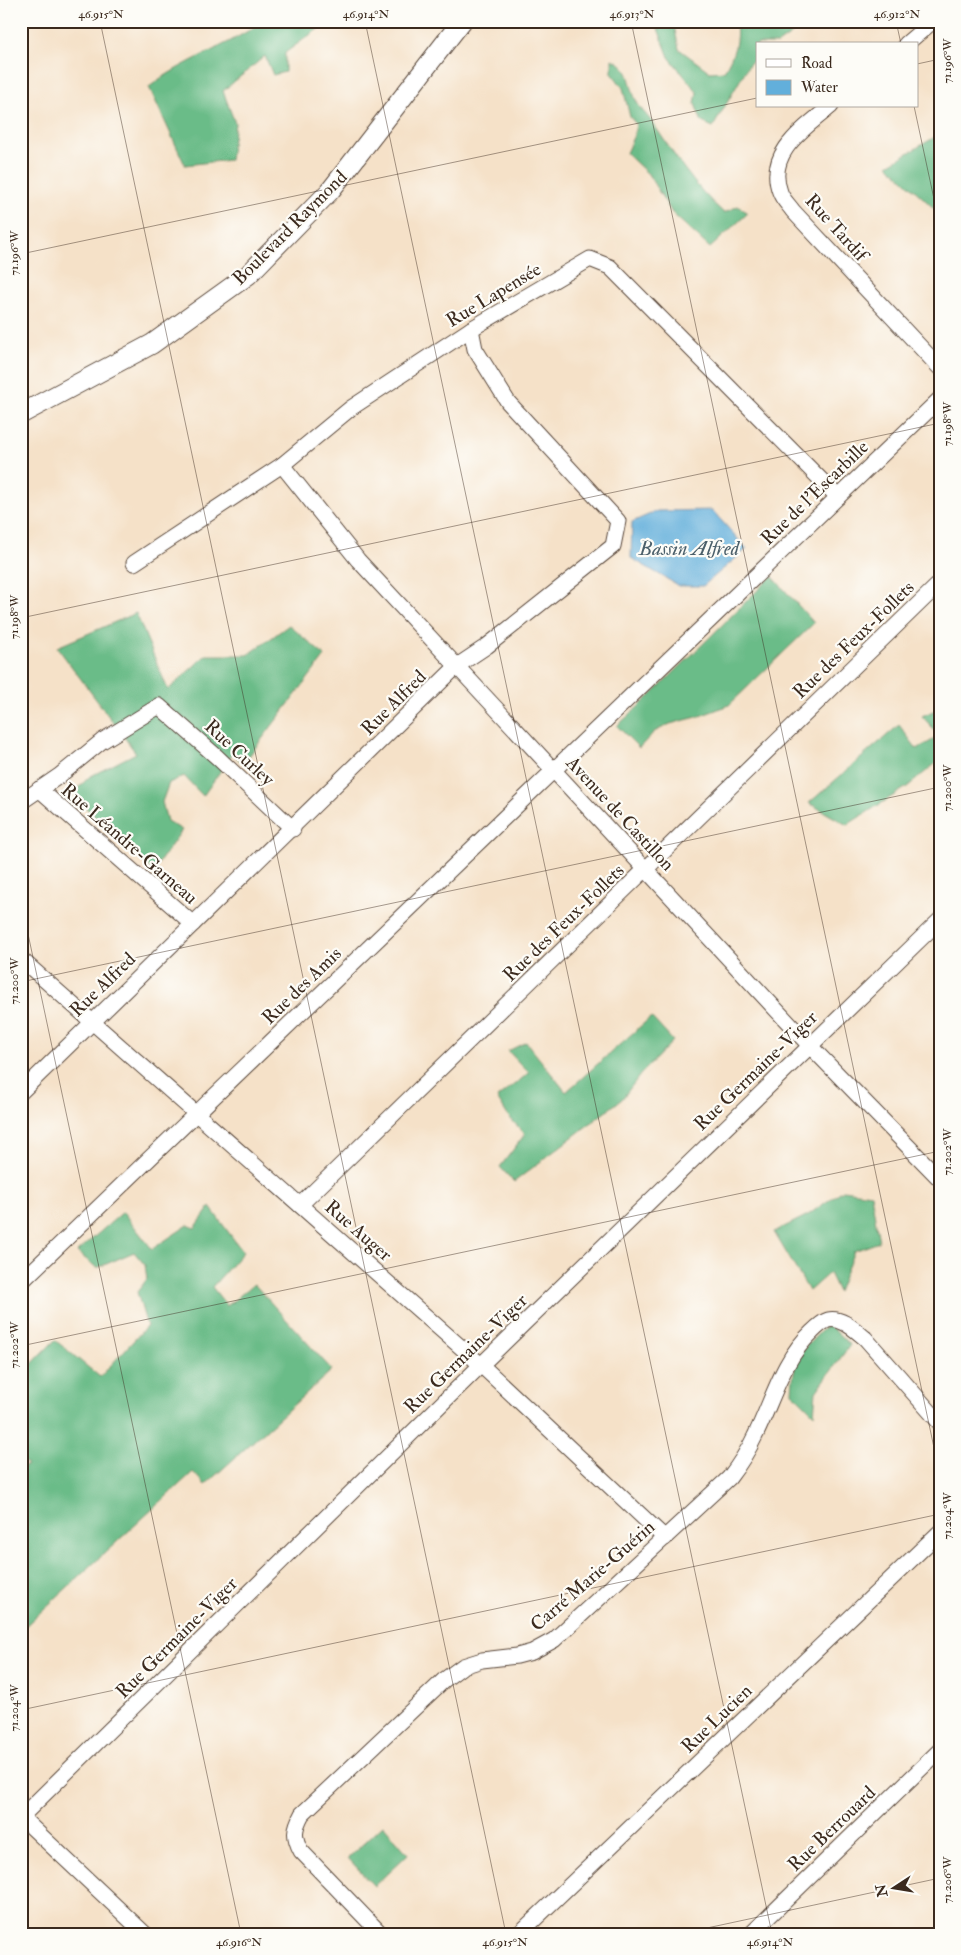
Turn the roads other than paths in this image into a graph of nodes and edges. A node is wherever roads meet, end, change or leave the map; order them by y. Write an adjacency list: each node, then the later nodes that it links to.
1 (462, 21): 8 (street, Boulevard Raymond)
2 (934, 21): 3 (street)
3 (908, 42)
4 (829, 108): 6 (street, Rue Tardif)
5 (471, 329): 9 (street, Rue Lapensée); 10 (street, Rue Lapensée); 13 (street, Rue Alfred)
6 (940, 368)
7 (940, 399): 10 (street, Rue de l'Escarbille)
8 (21, 414)
9 (282, 465): 11 (street, Rue Lapensée); 13 (street, Avenue de Castillon)
10 (838, 497): 15 (street, Rue de l'Escarbille)
11 (134, 562)
12 (940, 583): 20 (street, Rue des Feux-Follets)
13 (457, 666): 16 (street, Avenue de Castillon); 19 (street, Rue Alfred)
14 (160, 706): 17 (street, Rue Léandre-Garneau); 19 (street, Rue Curley)
15 (609, 718): 16 (street, Rue des Amis)
16 (554, 770): 20 (street, Avenue de Castillon); 27 (street, Rue des Amis)
17 (39, 789): 18 (street); 22 (street, Rue Léandre-Garneau)
18 (21, 802)
19 (292, 829): 22 (street, Rue Alfred)
20 (646, 869): 25 (street, Avenue de Castillon); 29 (street, Rue des Feux-Follets)
21 (940, 920): 25 (street, Rue Germaine-Viger)
22 (193, 924): 24 (street, Rue Alfred)
23 (21, 960): 24 (street, Rue Auger)
24 (92, 1022): 26 (street, Rue Alfred); 27 (street, Rue Auger)
25 (810, 1046): 28 (street, Avenue de Castillon); 31 (street, Rue Germaine-Viger)
26 (21, 1092)
27 (196, 1114): 29 (street, Rue Auger); 30 (street, Rue des Amis)
28 (940, 1179)
29 (300, 1205): 31 (street, Rue Auger)
30 (21, 1282)
31 (481, 1364): 34 (street, Rue Auger); 36 (street, Rue Germaine-Viger)
32 (940, 1423): 34 (street, Carré Marie-Guérin)
33 (940, 1532): 39 (street, Rue Lucien)
34 (665, 1538): 38 (street, Carré Marie-Guérin)
35 (940, 1750): 40 (street, Rue Berrouard)
36 (21, 1817): 37 (street)
37 (144, 1934)
38 (381, 1934)
39 (519, 1934)
40 (751, 1934)

